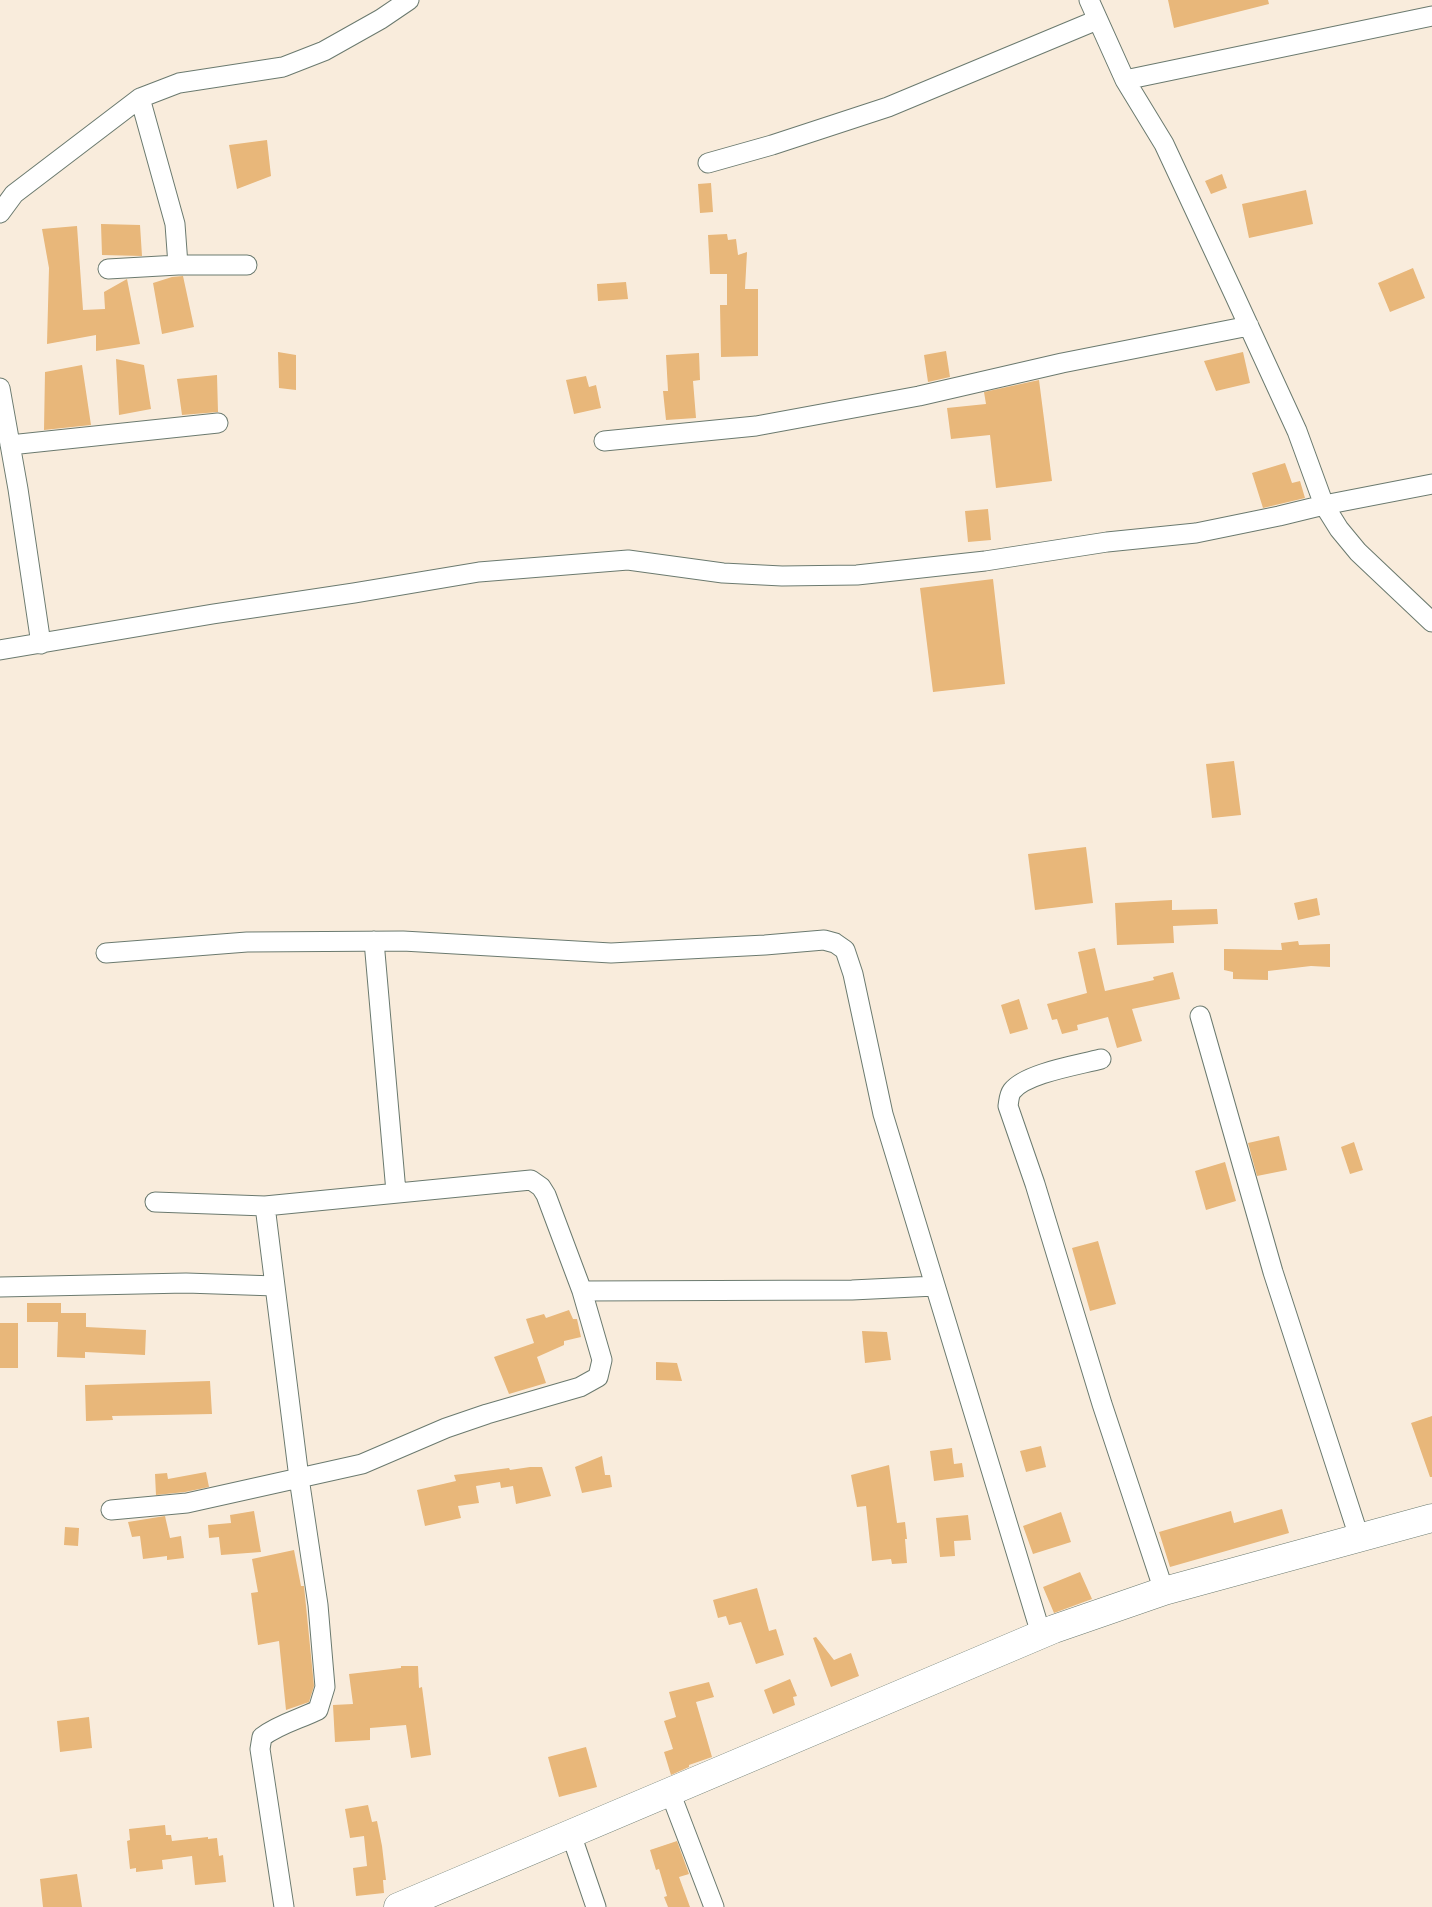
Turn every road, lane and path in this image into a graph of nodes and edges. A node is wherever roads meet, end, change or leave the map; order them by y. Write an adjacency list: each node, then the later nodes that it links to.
1 (409, 0): 6 (street)
2 (1089, 0): 4 (street)
3 (1432, 16): 5 (street)
4 (1097, 20): 5 (street); 7 (street)
5 (1125, 80): 12 (street)
6 (140, 98): 8 (street); 9 (street)
7 (708, 163)
8 (0, 213)
9 (178, 265): 10 (street); 11 (street)
10 (247, 265)
11 (108, 269)
12 (1249, 326): 15 (street); 18 (street)
13 (0, 388): 16 (street)
14 (218, 423): 16 (street)
15 (604, 441)
16 (10, 445): 20 (street)
17 (1432, 484): 18 (street)
18 (1324, 505): 19 (street); 20 (street)
19 (1432, 622)
20 (40, 644): 21 (street)
21 (0, 650)
22 (374, 941): 23 (street); 26 (street); 30 (street)
23 (106, 953)
24 (1200, 1016): 36 (street)
25 (1101, 1060): 37 (street)
26 (396, 1192): 28 (street); 32 (street)
27 (155, 1202): 28 (street)
28 (265, 1206): 29 (street)
29 (275, 1286): 31 (street); 33 (street)
30 (935, 1286): 32 (street); 38 (street)
31 (0, 1287)
32 (582, 1291): 33 (street)
33 (299, 1478): 34 (street); 41 (street)
34 (111, 1510)
35 (1432, 1518): 36 (street)
36 (1359, 1537): 37 (street)
37 (1164, 1590): 38 (street)
38 (1041, 1634): 39 (street)
39 (670, 1792): 40 (street); 44 (street)
40 (571, 1834): 42 (street); 43 (street)
41 (284, 1907)
42 (398, 1907)
43 (596, 1907)
44 (714, 1907)

